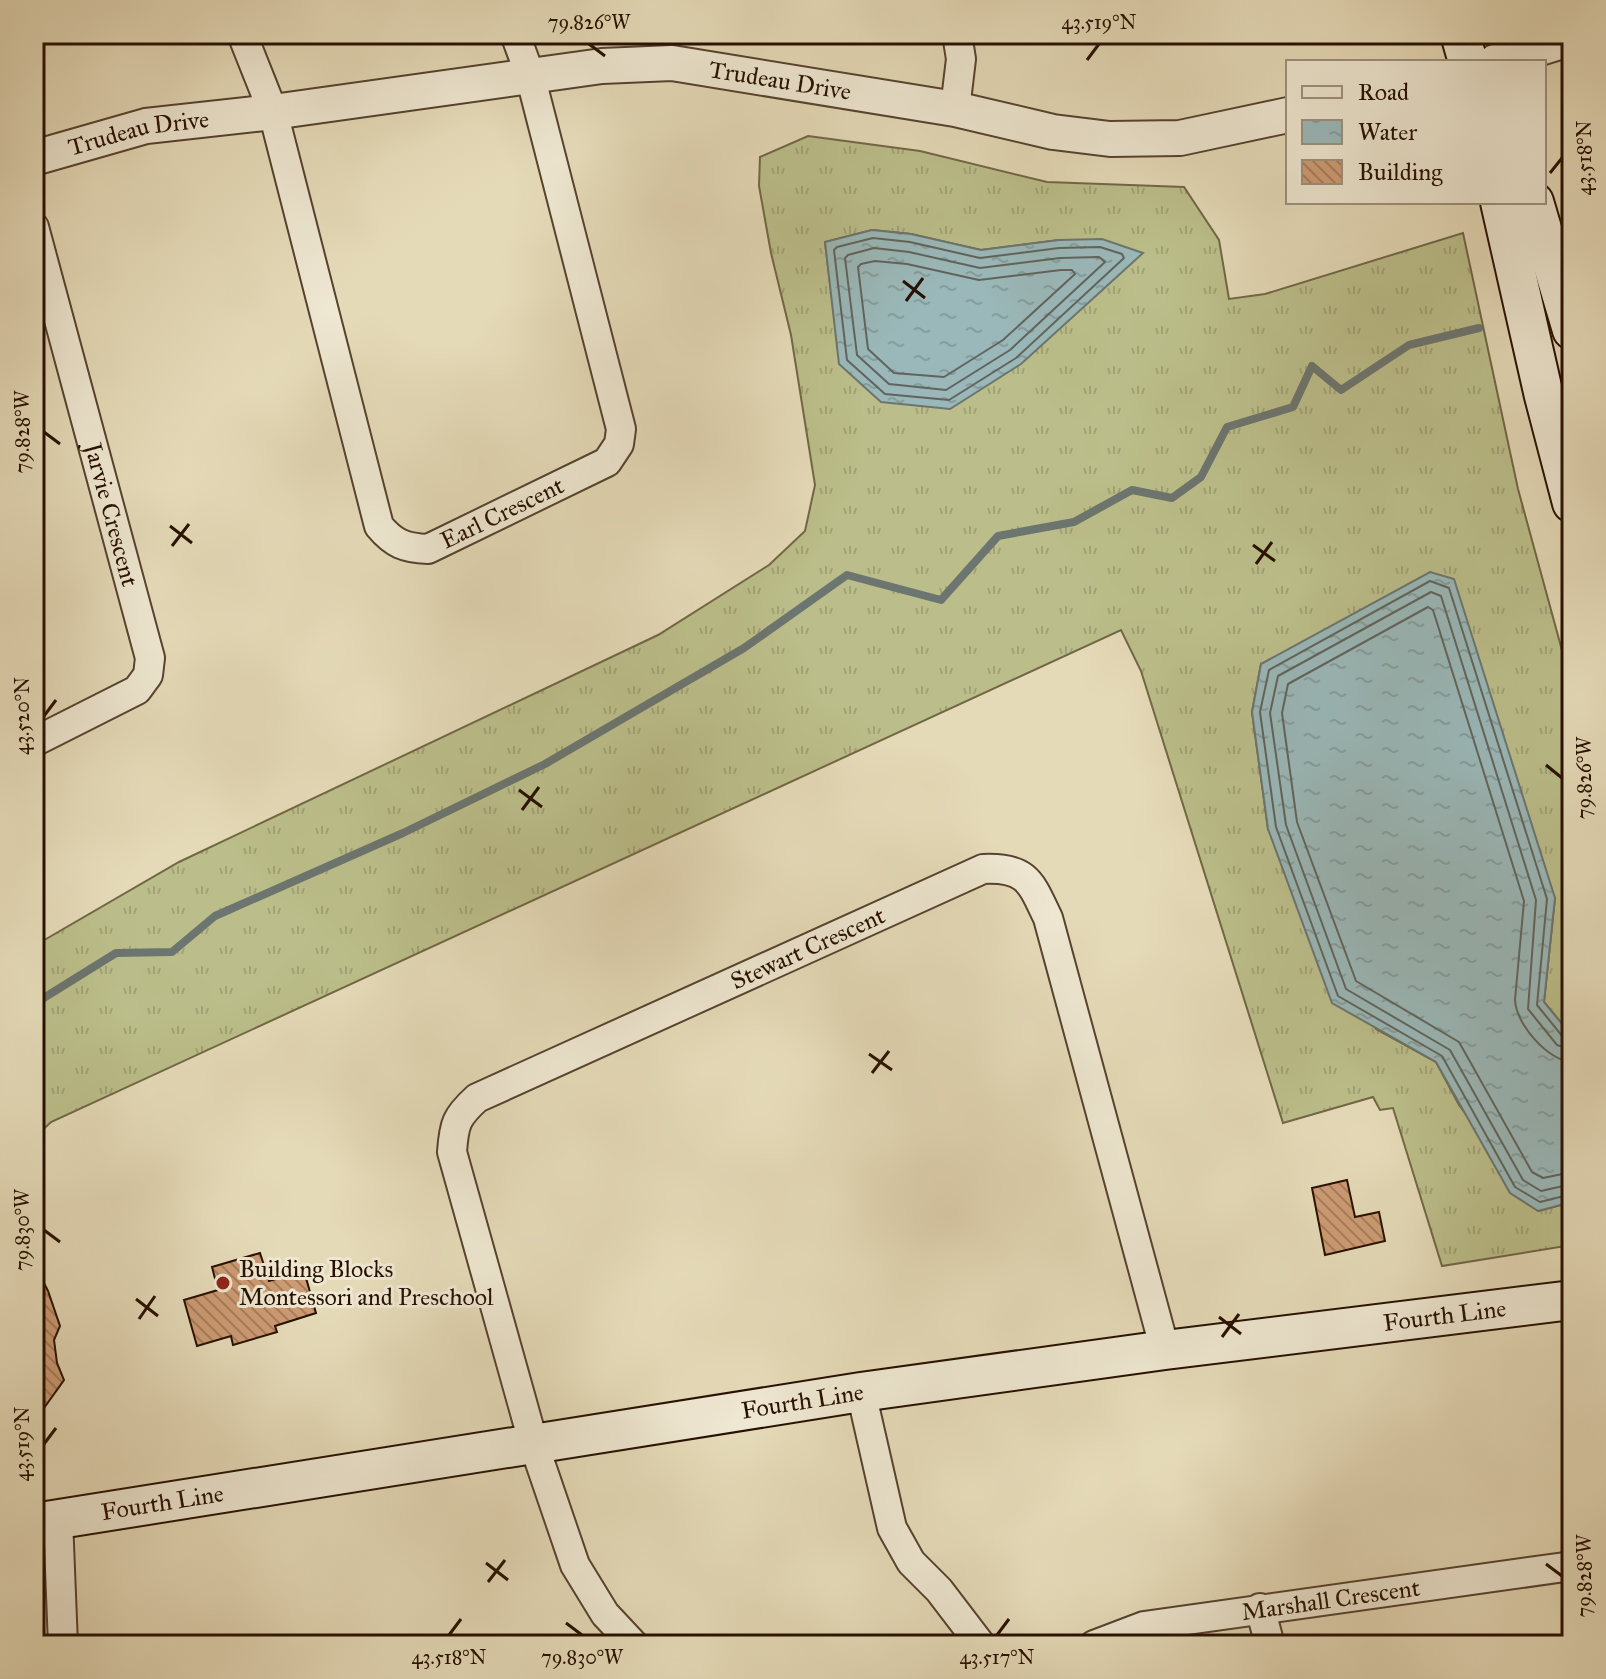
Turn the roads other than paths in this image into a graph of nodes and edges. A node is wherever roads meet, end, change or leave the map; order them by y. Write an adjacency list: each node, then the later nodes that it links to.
1 (242, 34): 10 (street)
2 (515, 34): 8 (street)
3 (957, 34): 9 (street)
4 (1460, 34): 6 (main road)
5 (1572, 38): 7 (street)
6 (1467, 60)
7 (1501, 60)
8 (530, 75): 9 (street, Trudeau Drive); 10 (street, Trudeau Drive); 10 (street, Earl Crescent)
9 (955, 109): 11 (street, Trudeau Drive)
10 (273, 112): 12 (street, Trudeau Drive)
11 (1286, 115)
12 (34, 158)
13 (1500, 204): 17 (main road)
14 (1535, 204): 16 (main road)
15 (34, 227): 18 (street, Jarvie Crescent)
16 (1572, 330)
17 (1572, 503)
18 (34, 742)
19 (1572, 1300): 20 (main road, Fourth Line)
20 (1165, 1350): 21 (main road, Fourth Line); 22 (street, Stewart Crescent)
21 (861, 1392): 22 (main road, Fourth Line); 28 (street)
22 (534, 1445): 23 (main road, Fourth Line); 27 (street, Stewart Crescent)
23 (46, 1521): 26 (street)
24 (1572, 1566): 25 (street, Marshall Crescent)
25 (1260, 1608): 29 (street, Marshall Crescent); 30 (street)
26 (63, 1645)
27 (634, 1645)
28 (981, 1645)
29 (1094, 1645)
30 (1270, 1645)

